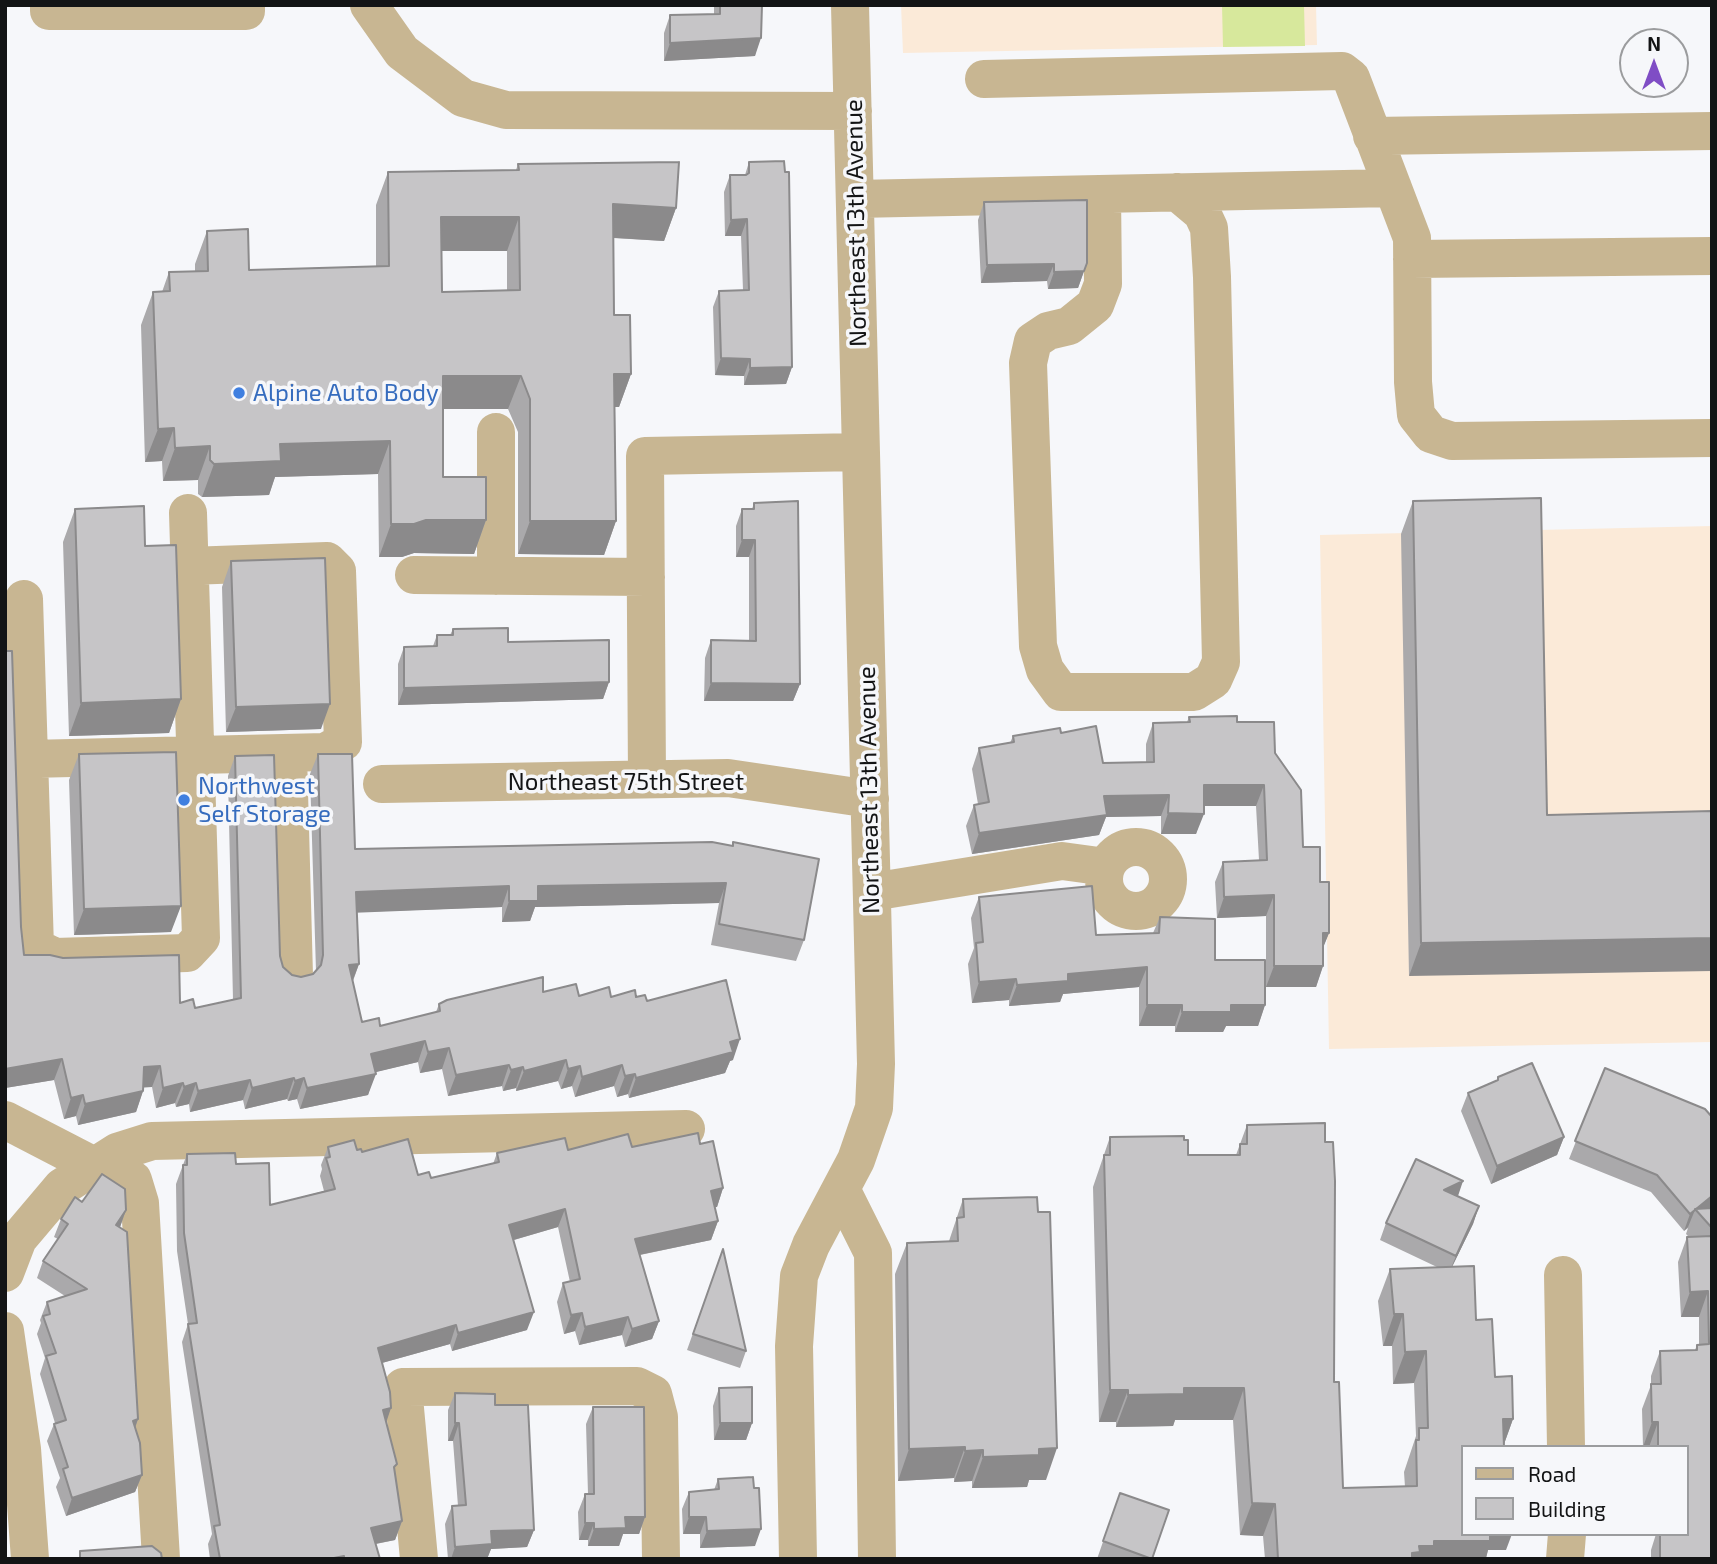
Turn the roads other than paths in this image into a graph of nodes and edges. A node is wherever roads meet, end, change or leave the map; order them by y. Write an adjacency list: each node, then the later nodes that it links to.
1 (49, 5): 5 (street)
2 (246, 5): 6 (street)
3 (369, 5): 8 (street)
4 (850, 5): 8 (street, Northeast 13th Avenue)
5 (109, 8): 6 (street)
6 (184, 8)
7 (984, 79): 10 (street)
8 (853, 111): 14 (street, Northeast 13th Avenue)
9 (1712, 131): 10 (street)
10 (1372, 136): 11 (street)
11 (1393, 188): 12 (street); 16 (street)
12 (1177, 192): 13 (street); 13 (street)
13 (1102, 194): 14 (street)
14 (855, 199): 19 (street, Northeast 13th Avenue)
15 (1712, 256): 16 (street)
16 (1412, 259): 18 (street)
17 (496, 432): 23 (street)
18 (1712, 438)
19 (861, 452): 24 (street); 31 (street, Northeast 13th Avenue)
20 (188, 513): 21 (street)
21 (189, 566): 26 (street); 27 (street)
22 (414, 575): 23 (street)
23 (496, 576): 24 (street)
24 (646, 577): 29 (street)
25 (24, 600): 28 (street)
26 (288, 754): 27 (street); 34 (street)
27 (195, 755): 28 (street); 28 (street)
28 (29, 759)
29 (647, 779): 30 (street, Northeast 75th Street); 31 (street, Northeast 75th Street)
30 (382, 785)
31 (870, 799): 33 (street, Northeast 13th Avenue)
32 (1106, 867): 33 (street)
33 (872, 892): 38 (street, Northeast 13th Avenue)
34 (294, 976)
35 (5, 1120): 37 (street)
36 (686, 1129): 37 (street)
37 (94, 1166): 39 (street); 45 (street)
38 (841, 1189): 48 (street, Northeast 13th Avenue); 49 (street)
39 (5, 1273)
40 (1563, 1275): 42 (street)
41 (5, 1331): 44 (street)
42 (1566, 1445)
43 (1567, 1536): 50 (street)
44 (30, 1559)
45 (161, 1559)
46 (419, 1559): 47 (street)
47 (661, 1559)
48 (798, 1559)
49 (877, 1559)
50 (1565, 1559)

